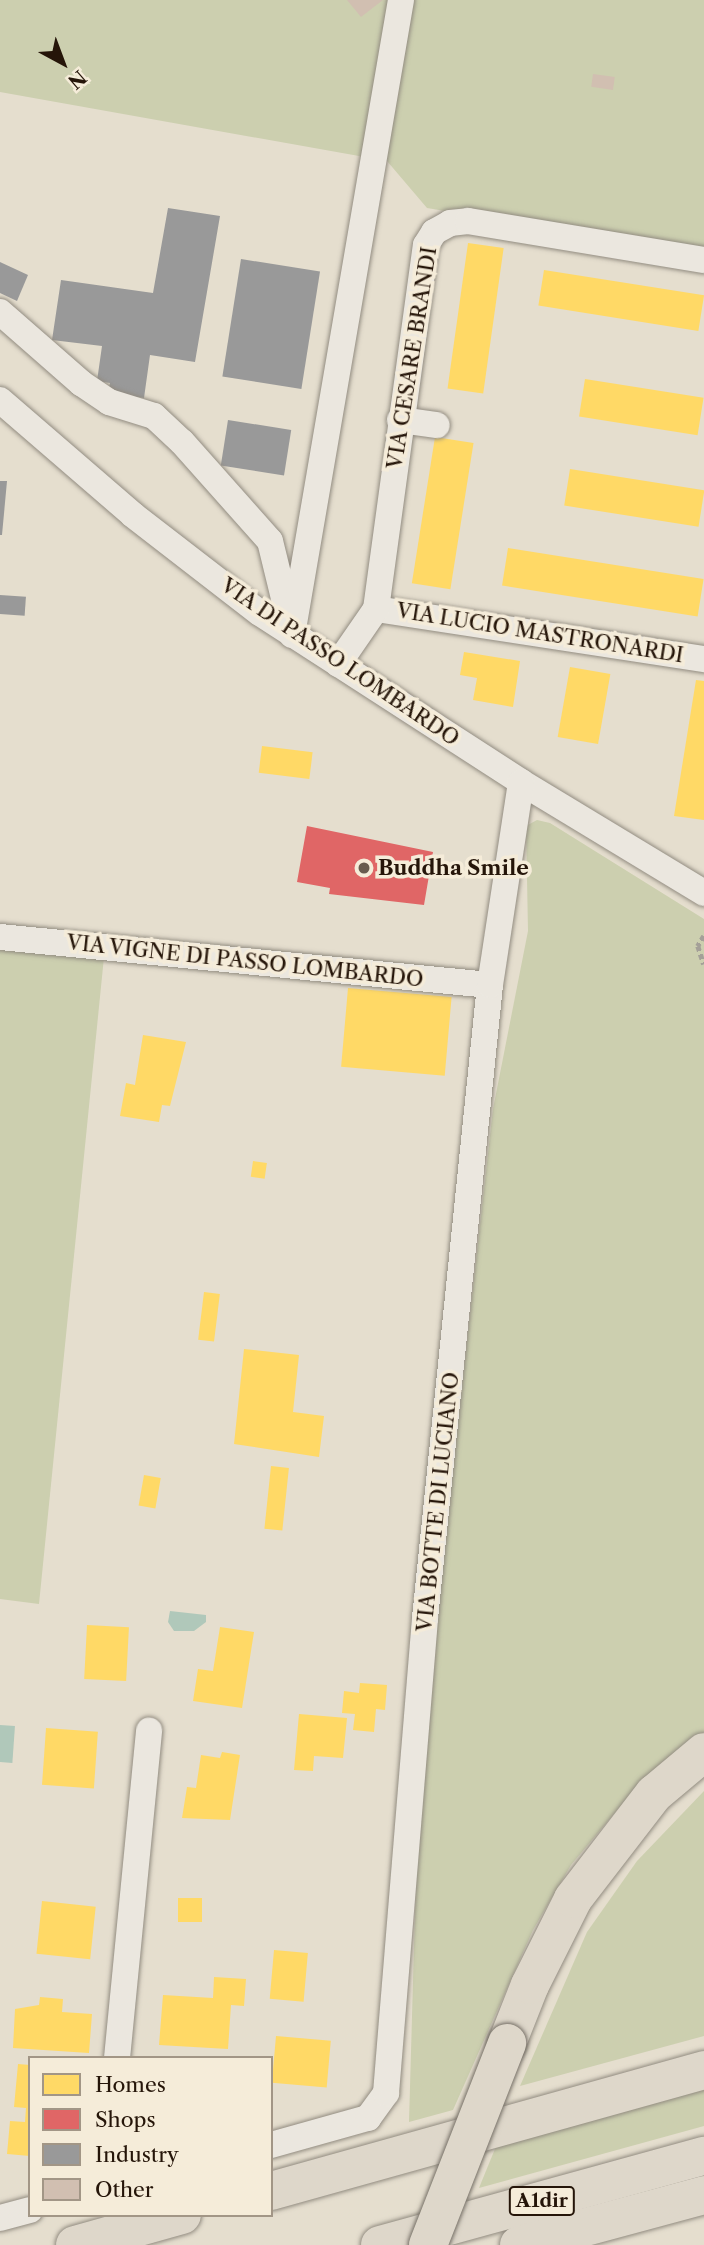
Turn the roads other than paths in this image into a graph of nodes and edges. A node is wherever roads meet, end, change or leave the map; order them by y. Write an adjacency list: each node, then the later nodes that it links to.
1 (401, 0): 8 (street)
2 (704, 260): 5 (street, VIA CESARE BRANDI)
3 (0, 312): 8 (street)
4 (0, 400): 8 (street, VIA DI PASSO LOMBARDO)
5 (401, 420): 6 (street); 7 (street, VIA CESARE BRANDI)
6 (437, 425)
7 (376, 609): 9 (street, VIA LUCIO MASTRONARDI); 10 (street, VIA CESARE BRANDI)
8 (292, 635): 10 (street, VIA DI PASSO LOMBARDO)
9 (704, 659)
10 (338, 664): 11 (street, VIA DI PASSO LOMBARDO)
11 (521, 782): 12 (street, VIA DI PASSO LOMBARDO); 14 (street, VIA BOTTE DI LUCIANO)
12 (704, 893)
13 (0, 937): 14 (street, VIA VIGNE DI PASSO LOMBARDO)
14 (490, 985): 19 (street, VIA BOTTE DI LUCIANO)
15 (149, 1731): 17 (street)
16 (704, 1752): 28 (highway, bridge)
17 (117, 2056)
18 (704, 2070): 21 (highway)
19 (273, 2144)
20 (704, 2156): 27 (highway, A1dir)
21 (273, 2189)
22 (704, 2195): 29 (highway, A1dir)
23 (28, 2211): 25 (street)
24 (175, 2217): 26 (highway)
25 (0, 2218)
26 (75, 2245)
27 (380, 2245)
28 (428, 2245)
29 (519, 2245)

